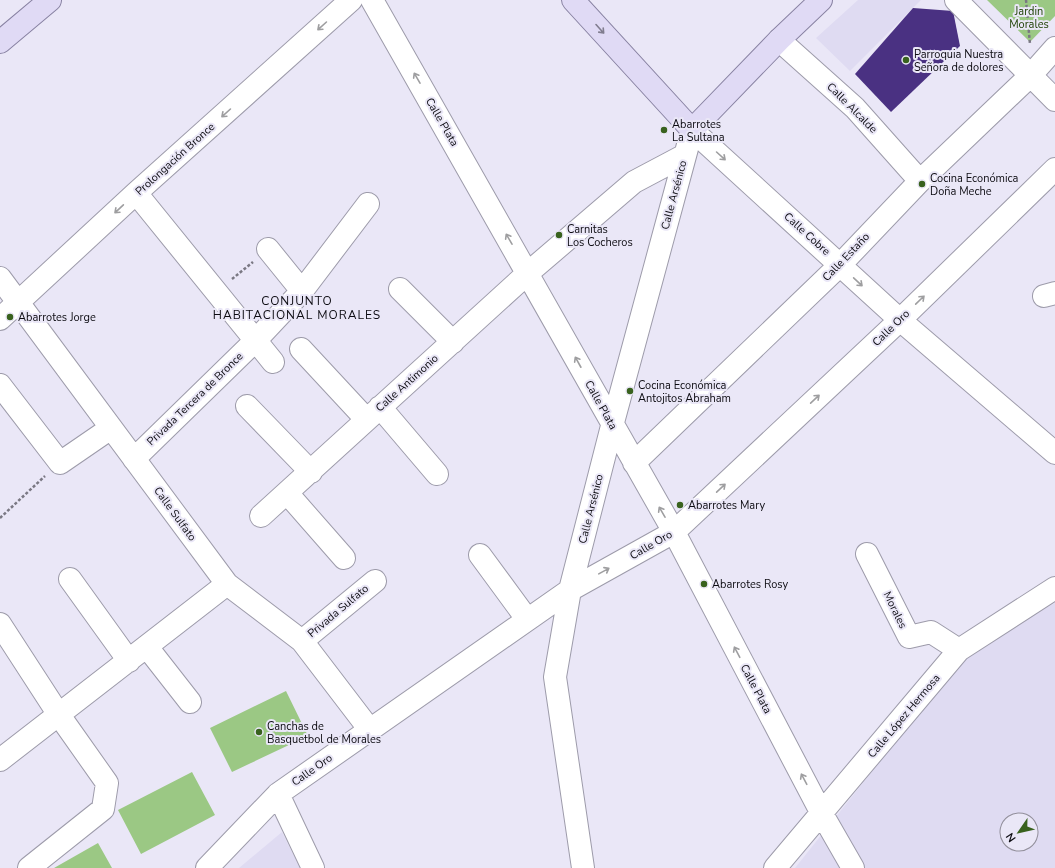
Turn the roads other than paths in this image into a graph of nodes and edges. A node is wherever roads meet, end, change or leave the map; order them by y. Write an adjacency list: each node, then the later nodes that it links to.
1 (50, 0): 8 (main road)
2 (351, 0): 16 (street, Prolongación Bronce, one-way to 16)
3 (372, 0): 20 (street, Calle Plata, one-way to 3)
4 (573, 0): 12 (main road, Calle Cobre, one-way to 12)
5 (821, 0): 7 (main road, Calle Arsénico)
6 (956, 0): 10 (street)
7 (779, 40): 12 (main road, Calle Arsénico); 15 (street, Calle Alcalde)
8 (0, 42)
9 (1055, 48): 10 (street, Calle Estaño)
10 (1031, 75): 11 (street); 15 (street, Calle Estaño)
11 (1055, 100)
12 (692, 130): 13 (street, Calle Arsénico); 19 (street, Calle Cobre, one-way to 19)
13 (685, 156): 20 (street, Calle Arsénico); 34 (street, Calle Arsénico)
14 (1055, 169): 26 (street, Calle Oro, one-way to 14)
15 (920, 180): 19 (street, Calle Estaño)
16 (136, 193): 24 (street, Prolongación Bronce, one-way to 24); 27 (street)
17 (368, 204): 23 (street, Privada Tercera de Bronce)
18 (268, 248): 23 (street)
19 (840, 265): 26 (street, Calle Cobre, one-way to 26); 38 (street, Calle Estaño)
20 (528, 273): 28 (street, Calle Antimonio); 34 (street, Calle Plata, one-way to 20)
21 (0, 278): 24 (street, Calle Sulfato)
22 (400, 289): 28 (street)
23 (302, 291): 27 (street, Privada Tercera de Bronce)
24 (19, 302): 25 (street, Prolongación Bronce); 35 (street, Calle Sulfato)
25 (0, 319)
26 (900, 320): 36 (street, Calle Cobre); 44 (street, Calle Oro, one-way to 26)
27 (256, 340): 30 (street); 37 (street, Privada Tercera de Bronce)
28 (453, 342): 33 (street, Calle Antimonio)
29 (301, 349): 33 (street)
30 (273, 362)
31 (0, 385): 35 (street)
32 (247, 406): 40 (street)
33 (373, 413): 40 (street, Calle Antimonio); 41 (street)
34 (612, 426): 38 (street, Calle Plata); 52 (street, Calle Arsénico)
35 (111, 428): 37 (street, Calle Sulfato)
36 (1053, 447): 39 (street)
37 (134, 459): 50 (street, Calle Sulfato)
38 (634, 463): 44 (street, Calle Plata, one-way to 38)
39 (1055, 470)
40 (310, 472): 42 (street, Calle Antimonio)
41 (437, 474)
42 (287, 493): 43 (street, Calle Antimonio); 47 (street)
43 (261, 516)
44 (674, 532): 52 (street, Calle Oro, one-way to 44); 64 (street, Calle Plata, one-way to 44)
45 (867, 554): 57 (street, Morales)
46 (480, 555): 53 (street)
47 (344, 558)
48 (70, 579): 58 (street)
49 (375, 581): 55 (street, Privada Sulfato)
50 (227, 584): 55 (street, Calle Sulfato); 56 (street)
51 (1055, 588): 57 (street, Calle López Hermosa)
52 (570, 590): 53 (street, Calle Oro); 68 (street, Calle Arsénico)
53 (527, 619): 61 (street, Calle Oro)
54 (0, 624): 60 (street)
55 (302, 642): 61 (street, Calle Sulfato)
56 (147, 647): 58 (street); 59 (street)
57 (959, 650): 64 (street, Calle López Hermosa)
58 (129, 661): 60 (street)
59 (190, 702)
60 (59, 715): 62 (street); 65 (street)
61 (370, 730): 63 (street, Calle Oro)
62 (0, 760)
63 (278, 794): 66 (street, Calle Oro); 67 (street)
64 (822, 814): 69 (street, Calle López Hermosa); 70 (street, Calle Plata)
65 (29, 868)
66 (207, 868)
67 (313, 868)
68 (583, 868)
69 (775, 868)
70 (853, 868)

